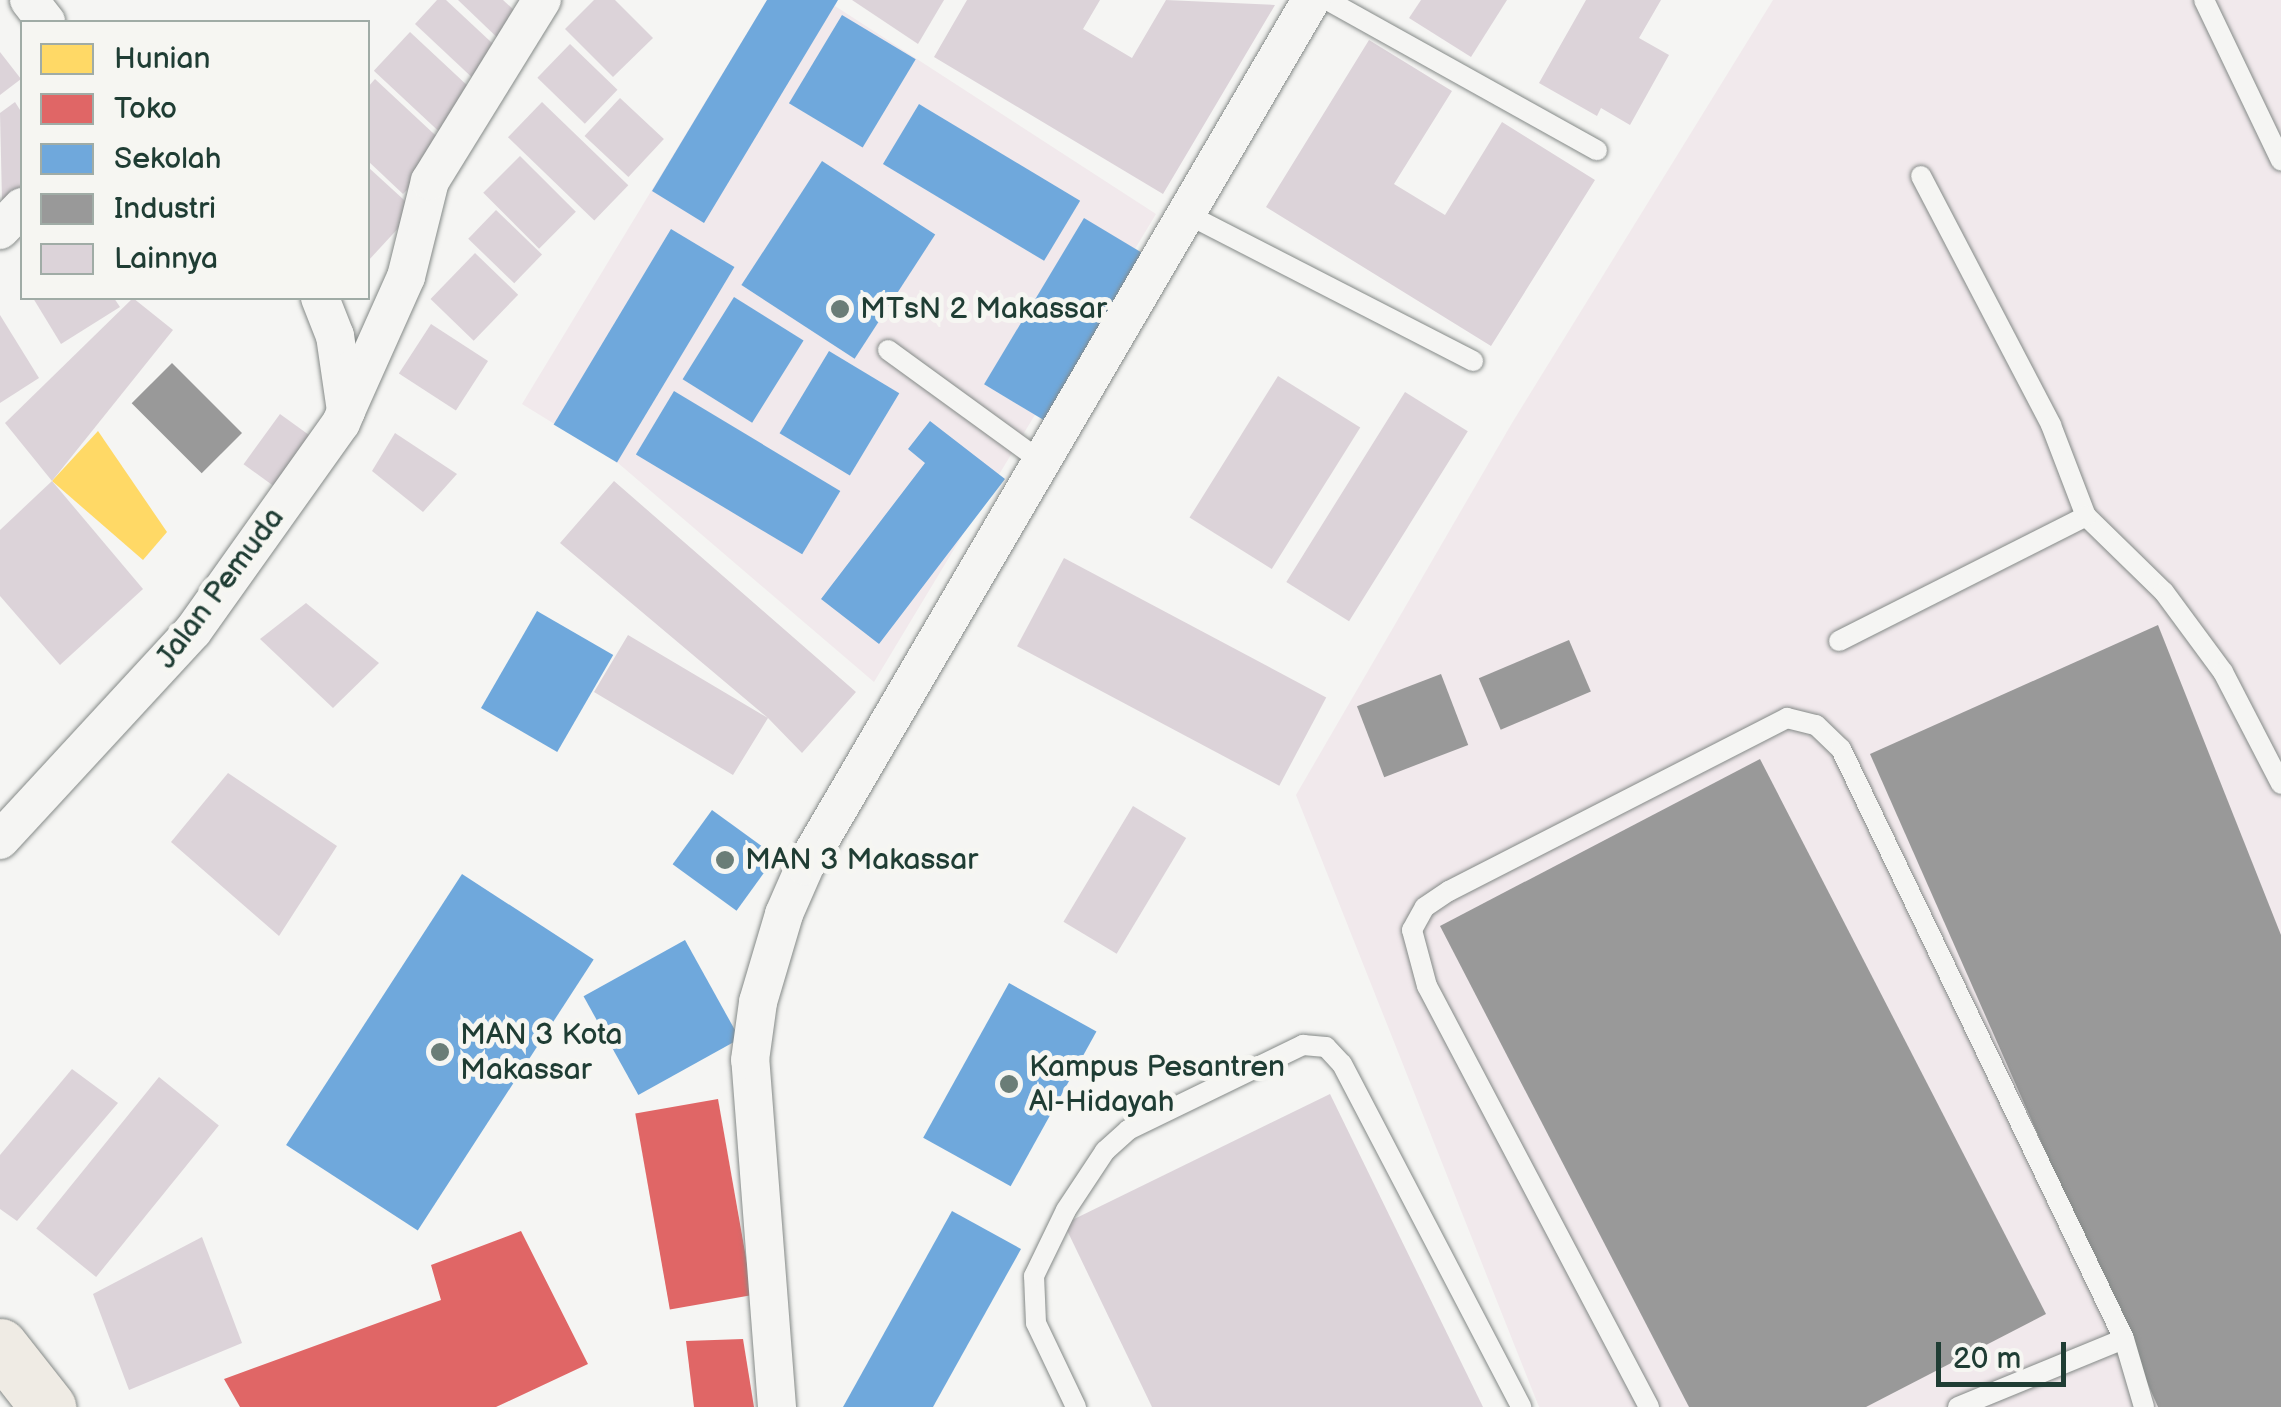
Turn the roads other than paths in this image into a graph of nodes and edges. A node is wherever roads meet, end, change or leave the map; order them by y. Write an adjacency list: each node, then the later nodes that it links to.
1 (28, 0): 6 (street)
2 (542, 0): 16 (street, Jalan Pemuda)
3 (1311, 0): 11 (street)
4 (1326, 0): 7 (lane)
5 (2204, 0): 8 (lane)
6 (44, 20)
7 (1596, 150)
8 (2281, 160)
9 (1921, 176): 18 (lane)
10 (20, 209): 12 (street)
11 (1184, 213): 15 (lane); 17 (street)
12 (0, 230)
13 (321, 300): 16 (street)
14 (888, 350): 17 (lane)
15 (1474, 360)
16 (346, 411): 21 (street, Jalan Pemuda)
17 (1041, 460): 25 (street)
18 (2086, 516): 19 (lane); 20 (lane)
19 (1839, 641)
20 (2281, 784)
21 (0, 840)
22 (2124, 1339): 28 (lane); 29 (lane); 30 (lane)
23 (0, 1346): 24 (highway)
24 (48, 1407)
25 (777, 1407)
26 (1076, 1407): 27 (lane)
27 (1521, 1407)
28 (1650, 1407)
29 (1958, 1407)
30 (2144, 1407)

